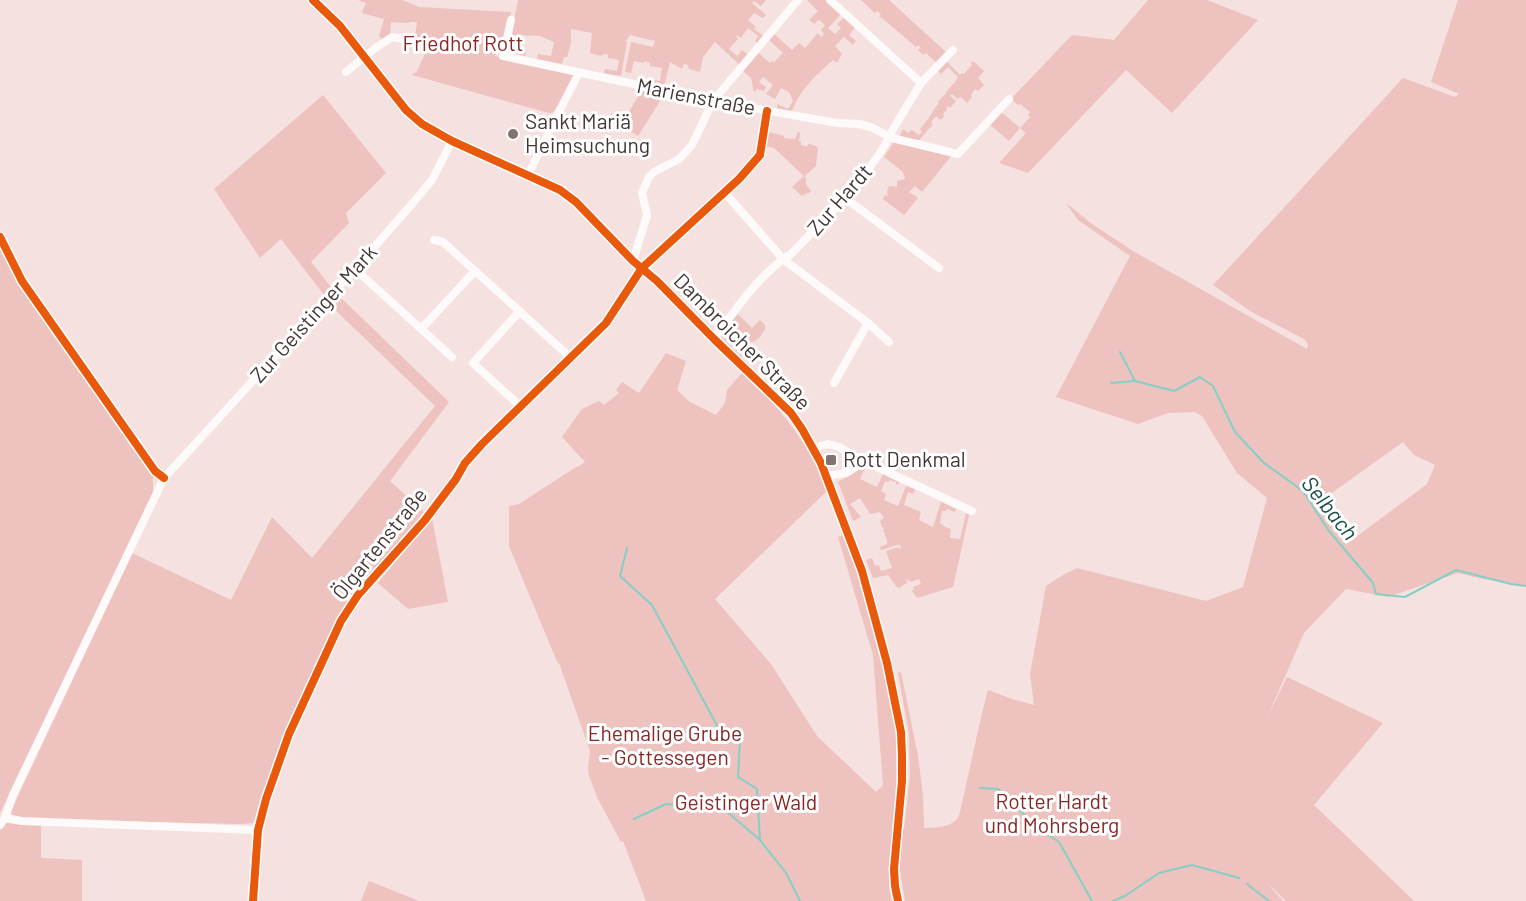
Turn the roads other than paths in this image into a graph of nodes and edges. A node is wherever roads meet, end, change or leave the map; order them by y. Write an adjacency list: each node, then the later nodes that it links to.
1 (313, 0): 7 (street, Dambroicher Straße)
2 (798, 0): 12 (street)
3 (830, 0): 10 (street)
4 (511, 20): 9 (street, Marienstraße)
5 (414, 41): 7 (street)
6 (953, 50): 10 (street, Zur Hardt)
7 (365, 57): 8 (street); 15 (street, Dambroicher Straße)
8 (346, 72)
9 (579, 73): 12 (street, Marienstraße); 16 (street)
10 (921, 83): 14 (street, Zur Hardt)
11 (1009, 99): 14 (street, Marienstraße)
12 (713, 101): 13 (street, Marienstraße); 22 (street)
13 (767, 111): 14 (street, Marienstraße); 17 (street, Ölgartenstraße)
14 (889, 136): 18 (street, Zur Hardt)
15 (452, 141): 16 (street, Dambroicher Straße); 25 (street, Zur Geistinger Mark)
16 (528, 175): 22 (street, Dambroicher Straße)
17 (725, 193): 21 (street); 23 (street, Ölgartenstraße)
18 (845, 198): 21 (street, Zur Hardt); 24 (street)
19 (0, 237): 39 (street)
20 (434, 240): 26 (street)
21 (783, 259): 28 (street); 30 (street, Zur Hardt)
22 (633, 261): 23 (street, Dambroicher Straße)
23 (642, 268): 30 (street, Dambroicher Straße); 33 (street, Ölgartenstraße)
24 (939, 268)
25 (355, 269): 29 (street); 39 (street, Zur Geistinger Mark)
26 (475, 271): 27 (street); 29 (street)
27 (520, 311): 33 (street); 35 (street)
28 (868, 323): 31 (street); 34 (street)
29 (421, 329): 32 (street)
30 (714, 339): 36 (street, Dambroicher Straße)
31 (889, 342)
32 (452, 357)
33 (571, 358): 35 (street, Ölgartenstraße)
34 (834, 383)
35 (520, 406): 42 (street, Ölgartenstraße)
36 (813, 448): 37 (street); 38 (street, Dambroicher Straße)
37 (855, 457): 38 (street); 40 (street)
38 (826, 476): 44 (street, Dambroicher Straße)
39 (164, 478): 41 (street, Zur Geistinger Mark)
40 (972, 511)
41 (3, 822): 42 (street)
42 (258, 830): 43 (street, Ölgartenstraße)
43 (253, 901)
44 (898, 901)

